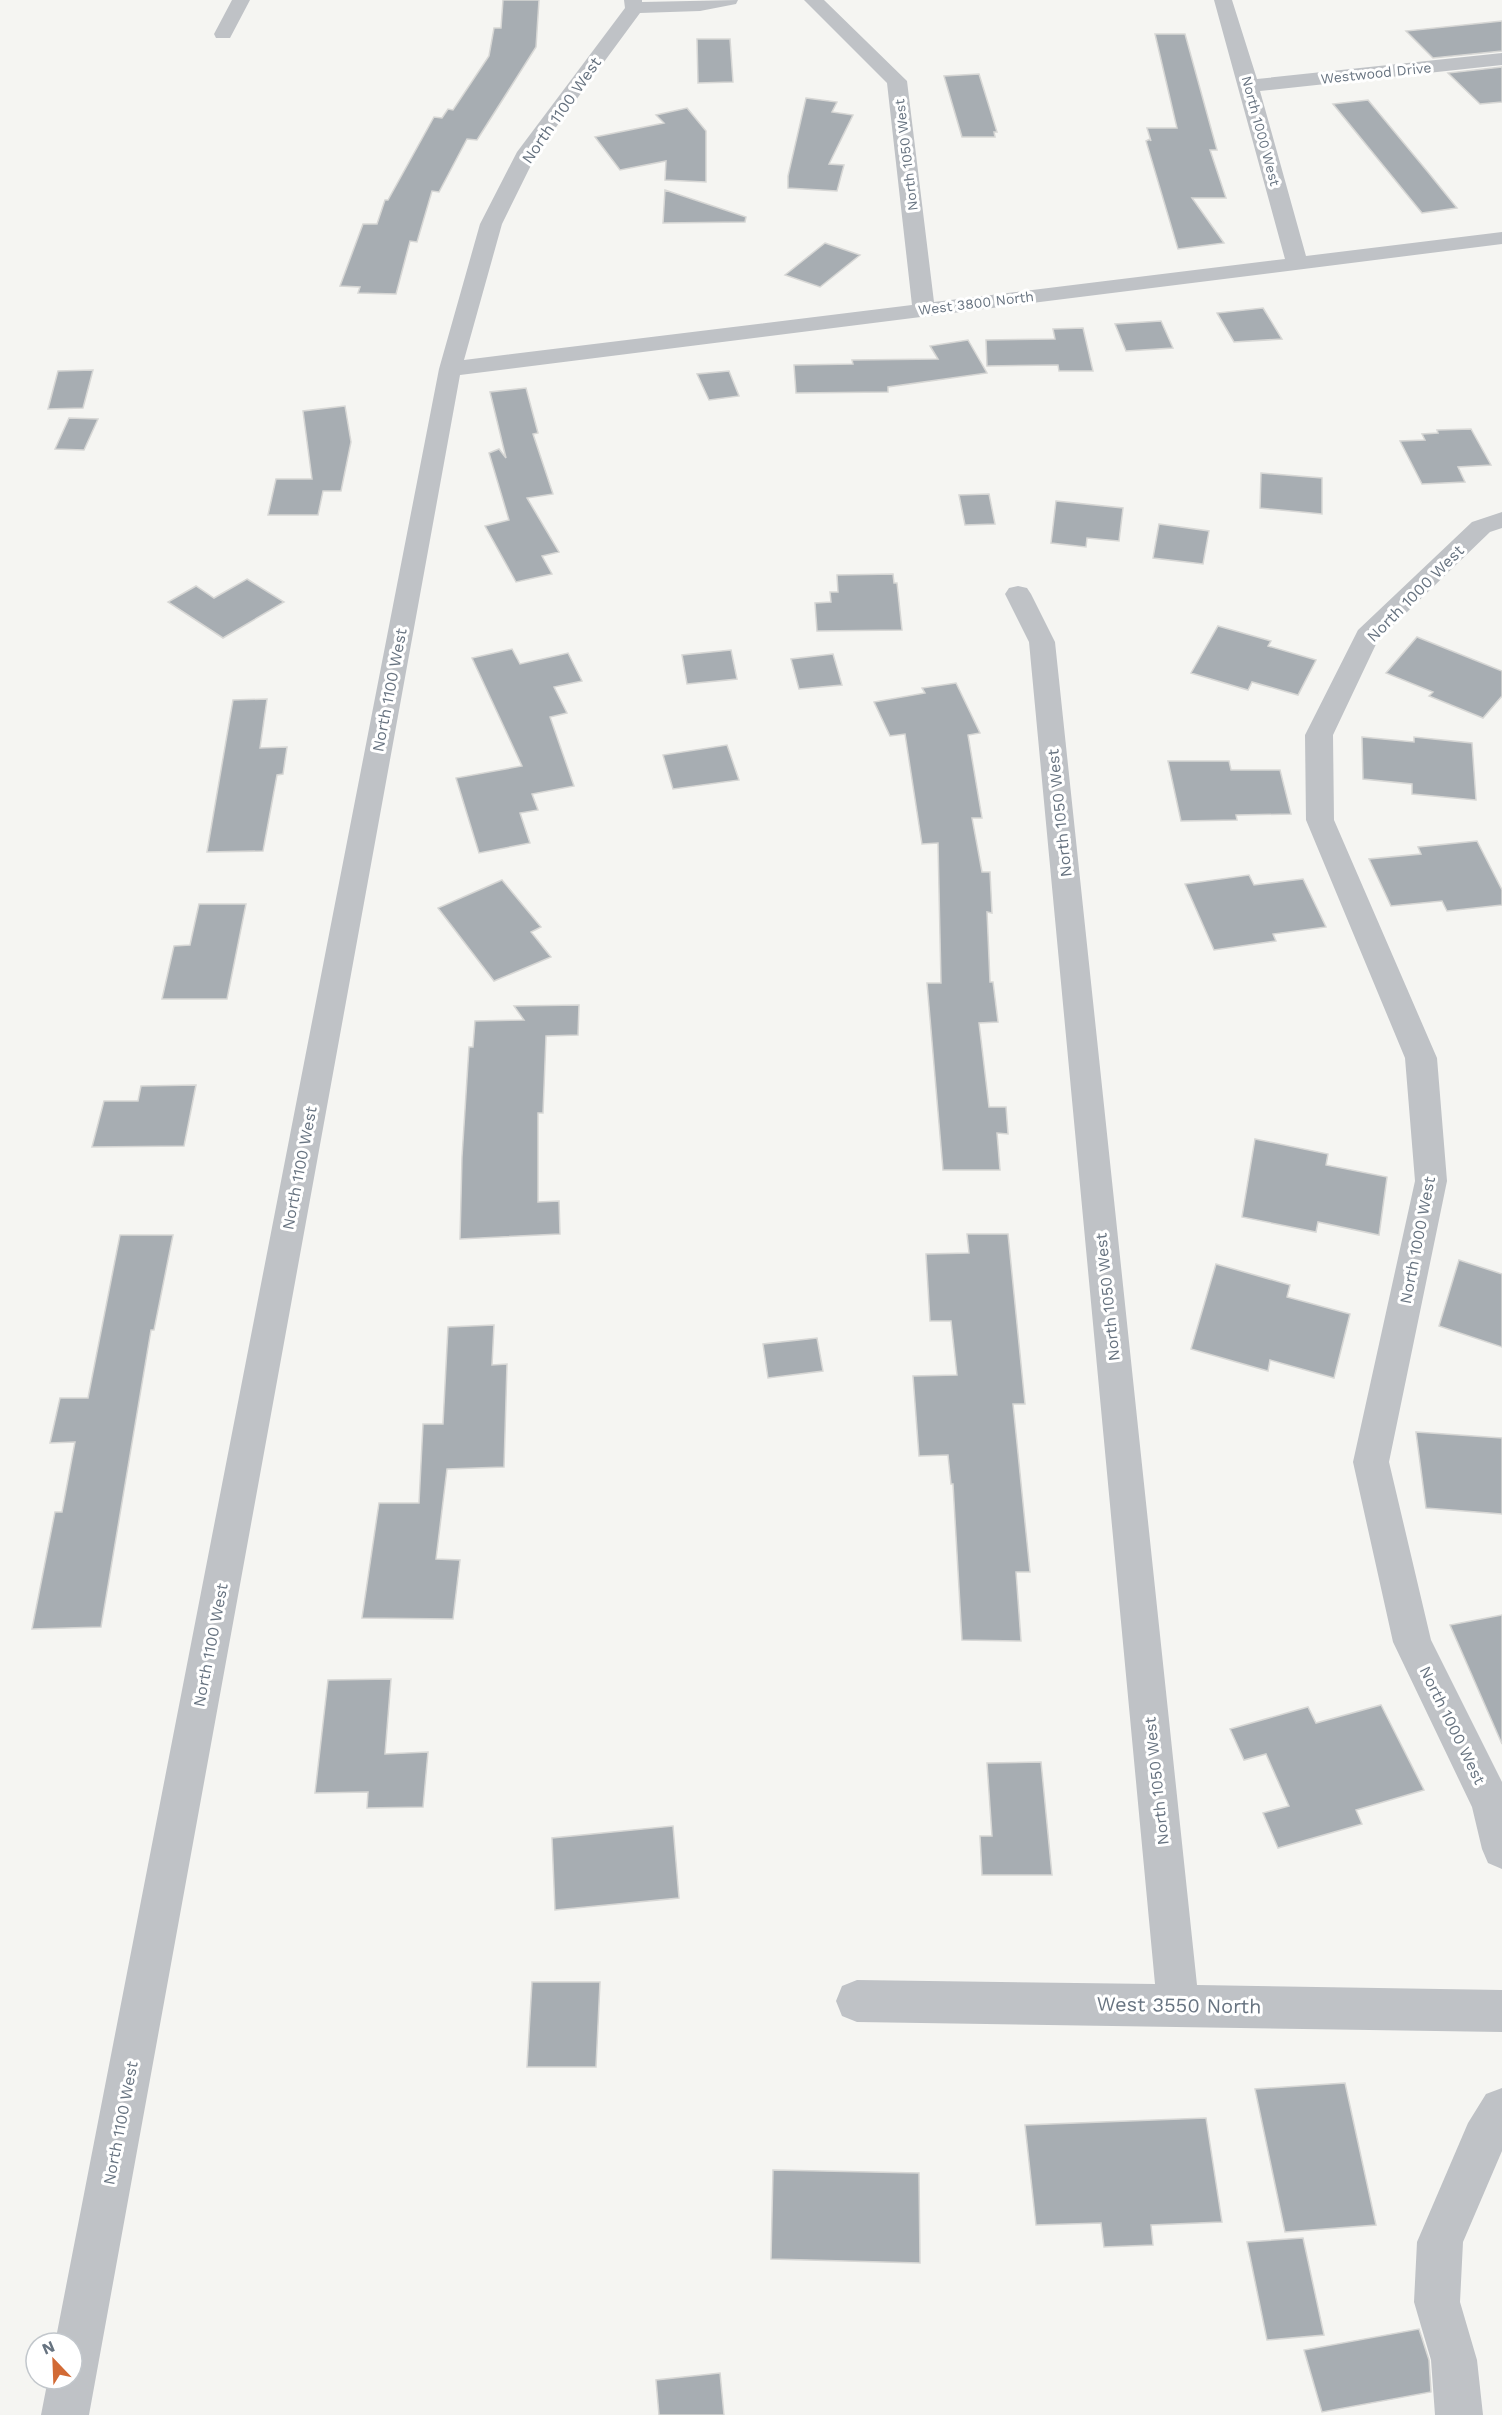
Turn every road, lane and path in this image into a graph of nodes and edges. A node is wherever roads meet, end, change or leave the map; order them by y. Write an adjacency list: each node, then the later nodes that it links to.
1 (241, 0): 6 (street)
2 (729, 0): 5 (street)
3 (813, 0): 11 (street, North 1050 West)
4 (1223, 0): 8 (street, North 1000 West)
5 (634, 4): 12 (street, North 1100 West)
6 (223, 34)
7 (1502, 59): 8 (street, Westwood Drive)
8 (1249, 86): 10 (street, North 1000 West)
9 (1502, 238): 10 (street, West 3800 North)
10 (1297, 263): 11 (street, West 3800 North)
11 (924, 310): 12 (street, West 3800 North)
12 (450, 369): 20 (street, North 1100 West)
13 (1502, 519): 15 (street, North 1000 West)
14 (1018, 594): 17 (street, North 1050 West)
15 (1502, 1849)
16 (857, 2001): 17 (street, West 3550 North)
17 (1178, 2005): 18 (street, West 3550 North)
18 (1502, 2011)
19 (1502, 2110): 23 (street)
20 (81, 2331)
21 (70, 2391): 22 (street, North 1100 West)
22 (65, 2415)
23 (1459, 2415)

